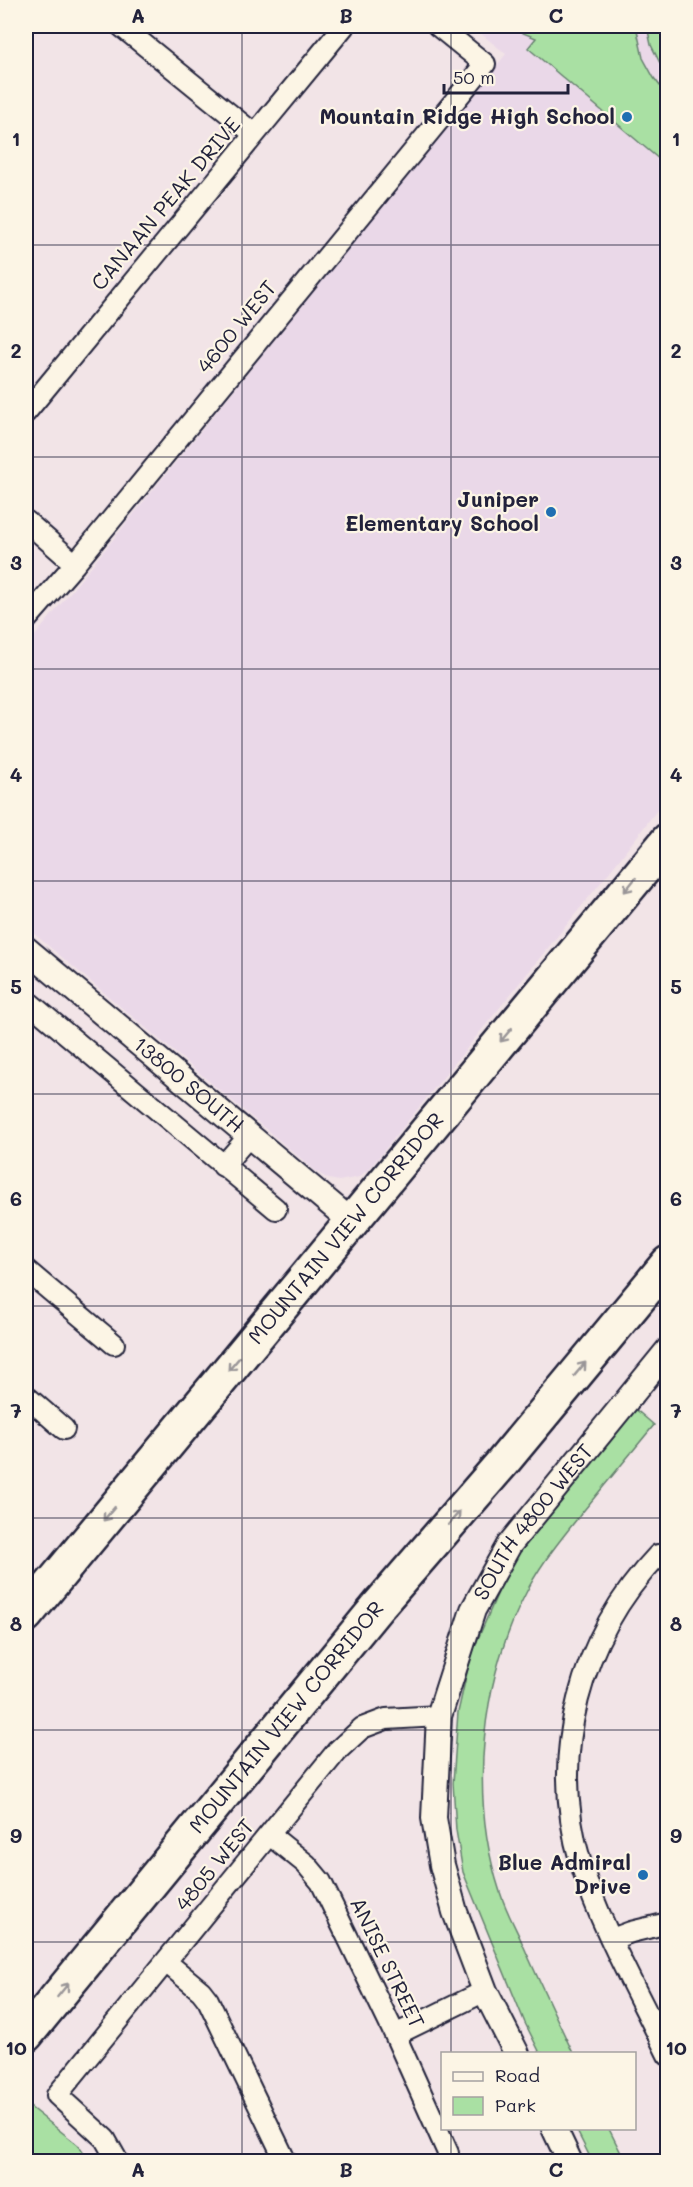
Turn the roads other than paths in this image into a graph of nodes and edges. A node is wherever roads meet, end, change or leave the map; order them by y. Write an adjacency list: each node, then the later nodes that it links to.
1 (121, 26): 4 (street)
2 (344, 26): 4 (street, CANAAN PEAK DRIVE)
3 (438, 26): 7 (street, 4600 WEST)
4 (254, 134): 5 (street, CANAAN PEAK DRIVE)
5 (26, 412)
6 (26, 521): 7 (street)
7 (75, 564): 8 (street, 4600 WEST)
8 (26, 620)
9 (668, 840): 15 (highway, MOUNTAIN VIEW CORRIDOR, one-way to 15)
10 (26, 949): 12 (street, 13800 SOUTH)
11 (26, 1000): 13 (street)
12 (249, 1136): 13 (street); 15 (street, 13800 SOUTH)
13 (223, 1166): 14 (street)
14 (276, 1209)
15 (351, 1221): 23 (highway, MOUNTAIN VIEW CORRIDOR, one-way to 23)
16 (26, 1271): 18 (street)
17 (665, 1272): 30 (highway, MOUNTAIN VIEW CORRIDOR, one-way to 17)
18 (114, 1344)
19 (668, 1350): 24 (street, SOUTH 4800 WEST)
20 (26, 1396): 21 (street)
21 (64, 1429)
22 (663, 1559): 27 (street)
23 (26, 1615)
24 (439, 1716): 25 (street, 4805 WEST); 29 (street, SOUTH 4800 WEST)
25 (270, 1835): 28 (street, 4805 WEST); 31 (street, ANISE STREET)
26 (668, 1923): 27 (street)
27 (612, 1939): 33 (street)
28 (166, 1962): 35 (street, 4805 WEST); 36 (street)
29 (485, 1991): 31 (street); 32 (street, SOUTH 4800 WEST)
30 (26, 2035)
31 (395, 2035): 37 (street, ANISE STREET)
32 (516, 2052)
33 (668, 2055)
34 (555, 2130): 38 (street)
35 (117, 2162)
36 (286, 2162)
37 (447, 2162)
38 (570, 2162)

